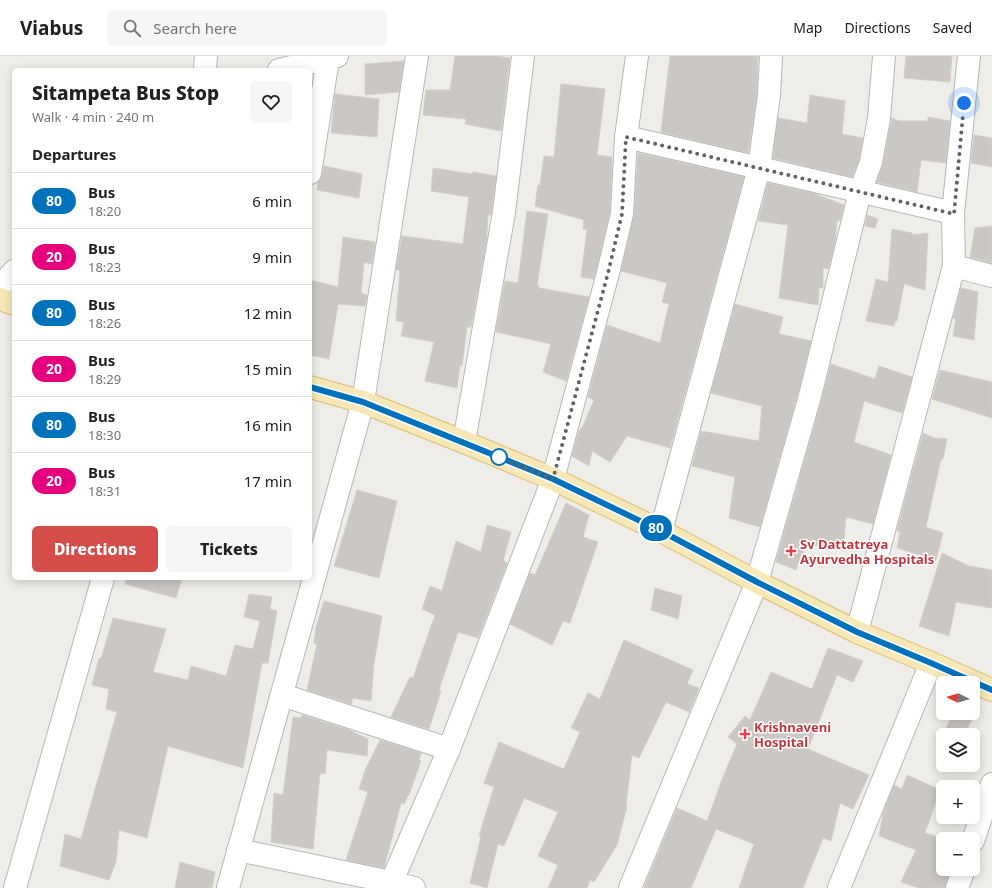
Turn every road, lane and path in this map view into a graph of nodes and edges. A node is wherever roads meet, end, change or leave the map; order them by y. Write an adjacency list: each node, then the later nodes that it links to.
1 (206, 56): 9 (street)
2 (417, 56): 23 (street)
3 (523, 56): 24 (street)
4 (637, 56): 11 (street)
5 (771, 56): 13 (street)
6 (884, 56): 14 (street)
7 (969, 56): 15 (street)
8 (332, 57): 10 (street); 12 (street)
9 (205, 68)
10 (287, 68)
11 (626, 137): 13 (street); 25 (street)
12 (312, 162)
13 (760, 168): 14 (street); 26 (street)
14 (860, 192): 15 (street); 28 (street)
15 (954, 214): 16 (street)
16 (954, 266): 18 (street); 29 (street)
17 (12, 273): 19 (street)
18 (992, 276)
19 (0, 287)
20 (0, 300): 21 (main road)
21 (12, 303)
22 (312, 388): 23 (main road)
23 (363, 402): 24 (main road); 32 (street)
24 (464, 442): 25 (main road)
25 (553, 479): 26 (main road); 33 (street)
26 (661, 531): 28 (main road)
27 (102, 580): 39 (street)
28 (757, 582): 29 (main road); 42 (street)
29 (857, 632): 30 (main road)
30 (931, 663): 31 (main road); 43 (street)
31 (991, 687)
32 (282, 695): 33 (street); 36 (street)
33 (448, 749): 38 (street)
34 (992, 784): 35 (street)
35 (976, 832)
36 (238, 850): 38 (street); 40 (street)
37 (961, 876): 44 (street)
38 (390, 885): 41 (street)
39 (15, 888)
40 (228, 888)
41 (414, 888)
42 (630, 888)
43 (839, 888)
44 (957, 888)

